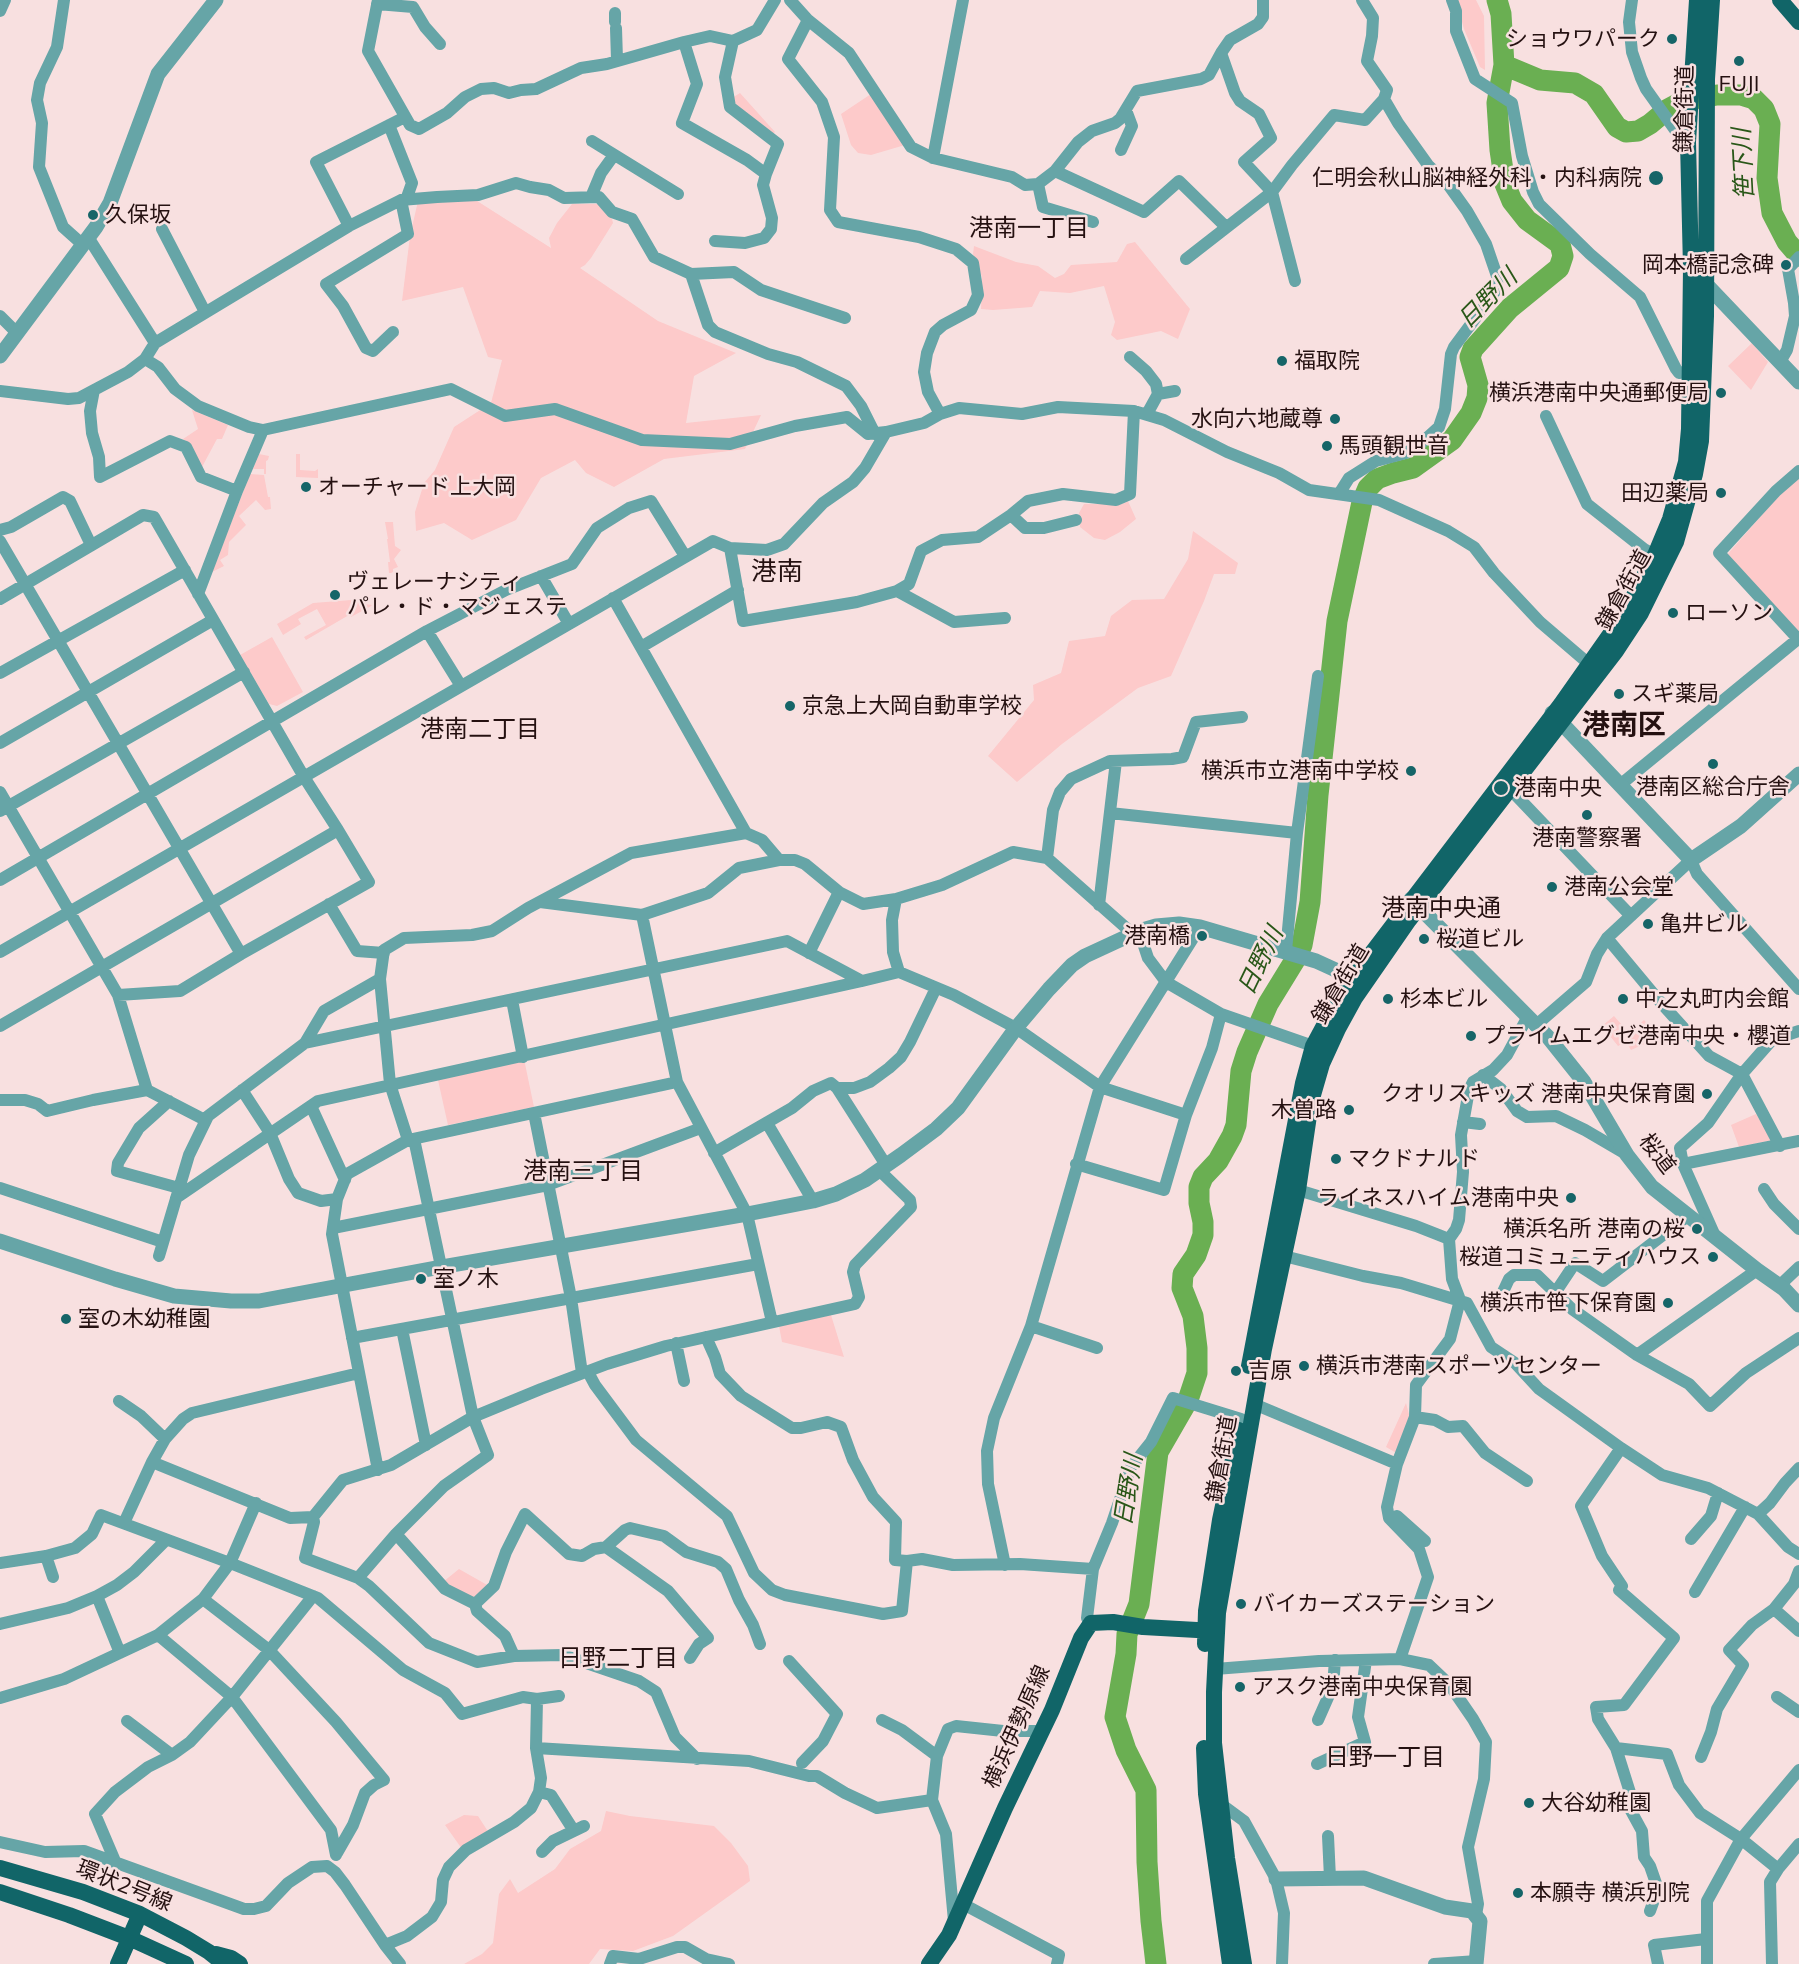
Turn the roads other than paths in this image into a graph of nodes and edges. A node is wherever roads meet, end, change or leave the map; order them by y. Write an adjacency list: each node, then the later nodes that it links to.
1 (5, 0): 15 (street)
2 (64, 0): 45 (street)
3 (216, 0): 45 (street)
4 (775, 0): 19 (street)
5 (790, 0): 16 (street)
6 (963, 0): 33 (street)
7 (1263, 0): 22 (street)
8 (1362, 0): 25 (street)
9 (1452, 0): 63 (street)
10 (1632, 0): 30 (street)
11 (1697, 0): 24 (main road, 鎌倉街道)
12 (1712, 0): 24 (main road, 鎌倉街道)
13 (1780, 0): 18 (main road)
14 (377, 2): 21 (street); 27 (street)
15 (0, 11)
16 (808, 20): 33 (street); 70 (street)
17 (615, 21): 23 (street)
18 (1799, 22)
19 (733, 41): 20 (street); 35 (street)
20 (684, 42): 23 (street); 35 (street)
21 (440, 44)
22 (1221, 53): 26 (street); 37 (street)
23 (617, 60): 27 (street)
24 (1699, 81): 30 (main road, 鎌倉街道); 52 (main road, 鎌倉街道)
25 (1384, 99): 37 (street); 77 (street)
26 (1126, 110): 31 (street); 34 (street)
27 (405, 117): 28 (street)
28 (389, 125): 40 (street); 42 (street)
29 (592, 141): 32 (street)
30 (1688, 142): 49 (main road, 鎌倉街道)
31 (1120, 150)
32 (614, 154): 38 (street); 39 (street)
33 (933, 158): 36 (street)
34 (1055, 171): 36 (street); 43 (street)
35 (766, 174): 46 (street)
36 (1038, 184): 41 (street)
37 (1272, 192): 43 (street); 51 (street)
38 (678, 194)
39 (591, 197): 40 (street); 50 (street)
40 (404, 200): 42 (street); 56 (street)
41 (1093, 222)
42 (349, 226): 53 (street)
43 (1226, 227): 47 (street)
44 (162, 229): 53 (street)
45 (85, 240): 57 (street); 58 (street)
46 (715, 241)
47 (1186, 259)
48 (1795, 261): 62 (street)
49 (1691, 268): 52 (street); 63 (main road, 鎌倉街道)
50 (691, 274): 55 (street); 74 (street)
51 (1295, 280)
52 (1706, 284): 62 (street); 107 (main road, 鎌倉街道)
53 (206, 312): 58 (street)
54 (0, 316): 57 (street)
55 (844, 318)
56 (393, 332)
57 (17, 333): 59 (street)
58 (155, 343): 61 (street)
59 (0, 356)
60 (1130, 357): 68 (street)
61 (145, 358): 65 (street); 73 (street)
62 (1780, 362): 64 (street)
63 (1690, 371): 84 (main road, 鎌倉街道)
64 (1799, 382)
65 (94, 390): 66 (street); 76 (street)
66 (0, 391)
67 (1175, 391): 68 (street)
68 (1158, 394): 71 (street)
69 (1134, 411): 70 (street); 71 (street); 78 (street)
70 (940, 414): 74 (street)
71 (1147, 414): 77 (street)
72 (1546, 416): 84 (street)
73 (263, 430): 74 (street); 76 (street)
74 (881, 433): 83 (street)
75 (1799, 471): 114 (street)
76 (237, 491): 91 (street)
77 (1343, 495): 100 (street)
78 (1011, 515): 79 (street); 90 (street)
79 (1076, 520)
80 (0, 530): 82 (street)
81 (0, 541): 88 (street)
82 (91, 545): 86 (street); 88 (street)
83 (729, 548): 85 (street); 89 (street)
84 (1655, 555): 100 (main road, 鎌倉街道)
85 (685, 556): 87 (street); 92 (street)
86 (185, 570): 91 (street); 98 (street)
87 (541, 576): 96 (street); 97 (street)
88 (25, 584): 93 (street); 98 (street)
89 (738, 590): 90 (street); 99 (street)
90 (897, 591): 94 (street)
91 (198, 594): 95 (street)
92 (613, 598): 96 (street); 99 (street)
93 (0, 599)
94 (1005, 618)
95 (213, 620): 101 (street); 105 (street)
96 (569, 624): 104 (street)
97 (427, 631): 104 (street); 108 (street)
98 (58, 641): 102 (street); 105 (street)
99 (640, 647): 121 (street)
100 (1589, 664): 107 (main road, 鎌倉街道)
101 (244, 672): 108 (street); 110 (street)
102 (0, 673)
103 (1318, 676): 122 (street)
104 (460, 686): 113 (street)
105 (88, 692): 109 (street); 110 (street)
106 (1242, 717): 111 (street)
107 (1557, 718): 114 (street); 115 (main road, 鎌倉街道); 132 (main road, 鎌倉街道)
108 (271, 720): 113 (street); 117 (street)
109 (0, 743)
110 (118, 744): 117 (street); 118 (street)
111 (1116, 761): 119 (street); 125 (street)
112 (1799, 774): 127 (street)
113 (304, 777): 120 (street); 123 (street)
114 (1620, 785): 127 (street)
115 (1510, 789): 132 (main road, 鎌倉街道); 138 (street)
116 (0, 792): 118 (street)
117 (148, 795): 123 (street); 124 (street)
118 (4, 809): 124 (street)
119 (1110, 813): 122 (street); 135 (street)
120 (338, 830): 133 (street); 134 (street)
121 (746, 833): 126 (street); 131 (street)
122 (1297, 833): 142 (street)
123 (179, 849): 133 (street); 136 (street)
124 (38, 858): 128 (street); 136 (street)
125 (1047, 858): 130 (street); 135 (street)
126 (779, 860): 129 (street); 137 (street)
127 (1690, 860): 138 (street); 155 (street)
128 (0, 880)
129 (839, 892): 130 (street); 145 (street)
130 (896, 899): 149 (street)
131 (540, 902): 137 (street); 144 (street)
132 (1415, 902): 151 (main road, 鎌倉街道); 159 (street, 桜道)
133 (211, 903): 146 (street); 147 (street)
134 (329, 904): 144 (street); 146 (street)
135 (1099, 905): 140 (street)
136 (70, 912): 143 (street); 147 (street)
137 (642, 915): 148 (street)
138 (1631, 916): 141 (street)
139 (1200, 927): 140 (street); 142 (street); 153 (street)
140 (1136, 933): 153 (street); 163 (street)
141 (1607, 938): 159 (street); 168 (street)
142 (1288, 951): 151 (street)
143 (0, 952)
144 (384, 953): 150 (street)
145 (810, 953): 148 (street); 152 (street)
146 (241, 954): 156 (street)
147 (101, 967): 156 (street); 162 (street)
148 (653, 969): 157 (street); 161 (street)
149 (899, 972): 152 (street); 154 (street)
150 (380, 979): 160 (street); 165 (street)
151 (1358, 980): 166 (main road, 鎌倉街道); 199 (main road, 鎌倉街道)
152 (862, 981): 161 (street)
153 (1166, 982): 158 (street); 172 (street)
154 (936, 988): 163 (street); 173 (street)
155 (1799, 989)
156 (118, 995): 174 (street)
157 (512, 1000): 160 (street); 167 (street)
158 (1221, 1014): 166 (street); 180 (street)
159 (1531, 1022): 169 (street); 191 (street, 桜道)
160 (384, 1025): 165 (street); 171 (street)
161 (665, 1025): 167 (street); 170 (street)
162 (0, 1026)
163 (1016, 1028): 172 (street); 194 (street)
164 (1799, 1031): 168 (street)
165 (305, 1043): 175 (street)
166 (1313, 1046): 243 (main road, 鎌倉街道)
167 (523, 1057): 171 (street)
168 (1742, 1074): 189 (street); 193 (street)
169 (1483, 1075): 182 (street); 191 (street)
170 (677, 1082): 179 (street); 185 (street)
171 (390, 1084): 178 (street); 187 (street)
172 (1100, 1087): 180 (street); 192 (street)
173 (837, 1088): 183 (street); 194 (street)
174 (147, 1089): 176 (street); 177 (street)
175 (242, 1090): 181 (street); 186 (street)
176 (0, 1100)
177 (169, 1101): 181 (street); 200 (street)
178 (311, 1106): 186 (street); 195 (street)
179 (534, 1113): 187 (street); 196 (street)
180 (1186, 1115): 192 (street)
181 (205, 1120): 200 (street)
182 (1463, 1122): 184 (street); 209 (street)
183 (767, 1123): 190 (street); 202 (street)
184 (1480, 1124)
185 (701, 1128): 190 (street); 196 (street)
186 (270, 1133): 200 (street); 201 (street)
187 (411, 1139): 195 (street); 203 (street)
188 (1799, 1141): 189 (street)
189 (1780, 1146): 193 (street)
190 (714, 1153): 204 (street)
191 (1627, 1155): 205 (street, 桜道)
192 (1076, 1164): 228 (street)
193 (1683, 1164): 208 (street)
194 (882, 1168): 202 (street); 227 (street)
195 (345, 1180): 201 (street)
196 (548, 1185): 203 (street); 212 (street)
197 (0, 1188): 211 (street)
198 (1764, 1189): 207 (street)
199 (1298, 1190): 209 (street); 214 (main road, 鎌倉街道)
200 (177, 1193): 211 (street)
201 (337, 1199): 206 (street)
202 (813, 1201): 204 (street)
203 (429, 1209): 206 (street); 216 (street)
204 (747, 1214): 212 (street); 215 (street)
205 (1689, 1215): 208 (street, 桜道); 221 (street)
206 (333, 1228): 219 (street)
207 (1799, 1229)
208 (1716, 1238): 218 (street, 桜道)
209 (1449, 1239): 224 (street)
210 (0, 1241): 219 (street)
211 (163, 1242): 213 (street)
212 (560, 1246): 216 (street); 223 (street)
213 (159, 1256)
214 (1284, 1256): 224 (street); 240 (main road, 鎌倉街道)
215 (758, 1264): 223 (street); 227 (street)
216 (441, 1267): 219 (street); 226 (street)
217 (1799, 1267): 220 (street)
218 (1756, 1270): 220 (street, 桜道); 235 (street)
219 (342, 1286): 231 (street)
220 (1779, 1286): 225 (street, 桜道)
221 (1555, 1293): 222 (street); 235 (street)
222 (1502, 1294)
223 (570, 1298): 226 (street); 236 (street)
224 (1460, 1300): 242 (street); 246 (street)
225 (1799, 1305)
226 (452, 1320): 229 (street); 241 (street)
227 (772, 1322): 230 (street)
228 (1031, 1326): 234 (street); 269 (street)
229 (402, 1329): 231 (street); 245 (street)
230 (706, 1337): 233 (street); 266 (street)
231 (352, 1338): 237 (street)
232 (1799, 1338): 235 (street)
233 (676, 1343): 236 (street); 238 (street)
234 (1097, 1348)
235 (1637, 1355)
236 (585, 1372): 241 (street); 266 (street)
237 (359, 1373): 244 (street); 250 (street)
238 (684, 1381)
239 (119, 1401): 244 (street)
240 (1254, 1404): 248 (street); 282 (main road, 鎌倉街道)
241 (472, 1417): 245 (street); 259 (street)
242 (1415, 1417): 248 (street); 251 (street)
243 (1240, 1419): 270 (street); 282 (main road, 鎌倉街道)
244 (165, 1439): 247 (street)
245 (426, 1445): 250 (street)
246 (1621, 1448): 252 (street); 306 (street)
247 (152, 1462): 253 (street); 258 (street)
248 (1397, 1464): 255 (street)
249 (1799, 1468): 256 (street)
250 (378, 1470): 257 (street)
251 (1527, 1482)
252 (1718, 1493): 254 (street); 260 (street)
253 (256, 1503): 257 (street); 268 (street)
254 (1745, 1507): 256 (street); 274 (street)
255 (1387, 1508): 262 (street); 290 (street)
256 (1758, 1514): 264 (street)
257 (313, 1516): 273 (street)
258 (124, 1523): 261 (street); 265 (street)
259 (396, 1534): 273 (street); 278 (street)
260 (1691, 1539)
261 (166, 1540): 268 (street); 275 (street)
262 (1425, 1541)
263 (606, 1547): 278 (street); 285 (street); 289 (street)
264 (1799, 1554)
265 (46, 1556): 267 (street); 272 (street)
266 (908, 1561): 269 (street)
267 (0, 1563)
268 (230, 1563): 276 (street); 277 (street)
269 (1005, 1564): 270 (street)
270 (1093, 1569): 280 (street)
271 (1799, 1571): 279 (street)
272 (53, 1577)
273 (358, 1578): 288 (street)
274 (1695, 1592)
275 (97, 1596): 281 (street); 287 (street)
276 (313, 1596): 286 (street); 299 (street)
277 (203, 1599): 284 (street); 286 (street)
278 (475, 1604): 288 (street)
279 (1774, 1609): 283 (street); 309 (street)
280 (1091, 1623): 282 (main road); 304 (main road, 横浜伊勢原線)
281 (0, 1624)
282 (1211, 1631): 294 (main road, 鎌倉街道); 349 (main road, 鎌倉街道)
283 (1799, 1631)
284 (158, 1635): 287 (street); 296 (street)
285 (760, 1644)
286 (269, 1650): 296 (street); 322 (street)
287 (120, 1653): 298 (street)
288 (514, 1656): 310 (street)
289 (690, 1658)
290 (1400, 1659): 292 (street); 333 (street)
291 (1335, 1660): 292 (street); 294 (street); 302 (street)
292 (1366, 1660): 312 (street)
293 (789, 1661): 311 (street)
294 (1215, 1669): 316 (main road, 鎌倉街道)
295 (559, 1696): 299 (street)
296 (231, 1697): 307 (street); 322 (street)
297 (1777, 1697): 300 (street)
298 (0, 1698)
299 (537, 1699): 305 (street)
300 (1799, 1712)
301 (882, 1720): 308 (street)
302 (1318, 1720)
303 (127, 1721): 307 (street)
304 (1042, 1731): 308 (street); 330 (main road, 横浜伊勢原線)
305 (536, 1748): 310 (street); 314 (street)
306 (1616, 1748): 318 (street); 331 (street)
307 (172, 1755): 323 (street)
308 (937, 1756): 315 (street)
309 (1701, 1757)
310 (697, 1759): 315 (street)
311 (802, 1762)
312 (1317, 1764)
313 (1799, 1770): 318 (street)
314 (539, 1792): 321 (street); 337 (street)
315 (932, 1800): 334 (street)
316 (1221, 1804): 328 (street); 350 (main road, 鎌倉街道)
317 (1328, 1836): 327 (street)
318 (1742, 1839): 325 (street); 336 (street)
319 (0, 1842): 323 (street)
320 (1799, 1844): 325 (street)
321 (542, 1851)
322 (337, 1853): 326 (street)
323 (115, 1861): 326 (street)
324 (0, 1868): 332 (main road, 環状2号線)
325 (1778, 1869): 355 (street)
326 (335, 1872): 337 (street)
327 (1330, 1878): 328 (street); 333 (street)
328 (1276, 1879): 351 (street)
329 (0, 1892): 335 (main road, 環状2号線)
330 (963, 1904): 334 (main road, 横浜伊勢原線); 348 (street)
331 (1650, 1911)
332 (140, 1914): 335 (main road); 338 (main road, 環状2号線)
333 (1476, 1915): 339 (street)
334 (954, 1923): 347 (main road, 横浜伊勢原線)
335 (129, 1938): 340 (main road); 341 (main road, 環状2号線)
336 (1706, 1939): 353 (street); 354 (street)
337 (385, 1946): 344 (street)
338 (209, 1952): 342 (main road, 環状2号線); 343 (main road)
339 (1476, 1962): 352 (street)
340 (118, 1964)
341 (186, 1964)
342 (224, 1964)
343 (240, 1964)
344 (400, 1964)
345 (610, 1964): 346 (street)
346 (729, 1964)
347 (929, 1964)
348 (1057, 1964)
349 (1230, 1964)
350 (1244, 1964)
351 (1282, 1964)
352 (1434, 1964)
353 (1658, 1964)
354 (1707, 1964)
355 (1772, 1964)

